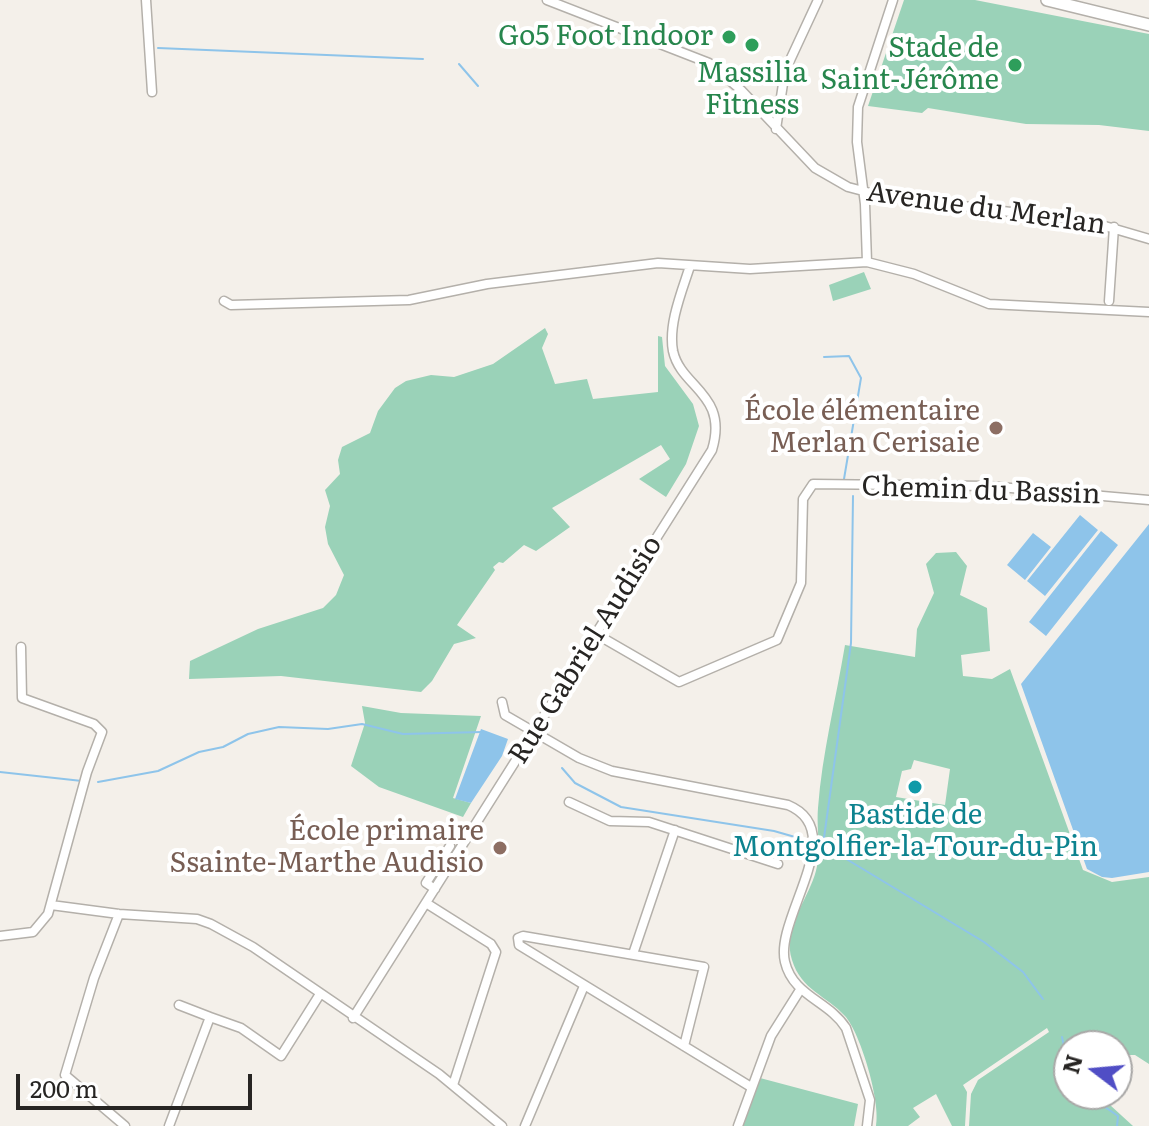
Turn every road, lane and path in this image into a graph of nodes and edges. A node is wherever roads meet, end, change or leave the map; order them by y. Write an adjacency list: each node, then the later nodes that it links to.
1 (146, 0): 7 (street)
2 (547, 0): 8 (street, Avenue du Merlan)
3 (818, 0): 8 (street)
4 (893, 0): 9 (street)
5 (1047, 0): 6 (street)
6 (1149, 25)
7 (152, 92)
8 (776, 129): 9 (street, Avenue du Merlan)
9 (864, 193): 10 (street, Avenue du Merlan); 12 (street)
10 (1114, 227): 11 (street, Avenue du Merlan); 15 (street)
11 (1149, 239)
12 (867, 262): 13 (street); 16 (street)
13 (690, 266): 14 (street); 18 (street, Rue Gabriel Audisio)
14 (224, 301)
15 (1109, 301)
16 (1149, 312)
17 (1149, 500): 18 (street, Chemin du Bassin)
18 (596, 634): 21 (street, Rue Gabriel Audisio)
19 (21, 647): 28 (street)
20 (502, 702): 21 (street)
21 (535, 733): 26 (street, Rue Gabriel Audisio); 33 (street)
22 (569, 802): 23 (street)
23 (675, 830): 25 (street); 31 (street)
24 (450, 846): 26 (street)
25 (778, 864)
26 (435, 889): 27 (street, Rue Gabriel Audisio)
27 (426, 903): 37 (street, Rue Gabriel Audisio); 39 (street)
28 (51, 905): 29 (street); 30 (street)
29 (119, 914): 34 (street); 41 (street)
30 (0, 936)
31 (633, 954): 32 (street); 38 (street)
32 (584, 986): 38 (street); 44 (street)
33 (800, 990): 40 (street); 46 (street)
34 (320, 994): 36 (street); 37 (street)
35 (179, 1005): 36 (street)
36 (210, 1017): 42 (street)
37 (353, 1018): 39 (street)
38 (684, 1046): 40 (street)
39 (453, 1085): 43 (street)
40 (751, 1087): 45 (street)
41 (125, 1126)
42 (169, 1126)
43 (502, 1126)
44 (525, 1126)
45 (738, 1126)
46 (867, 1126)

